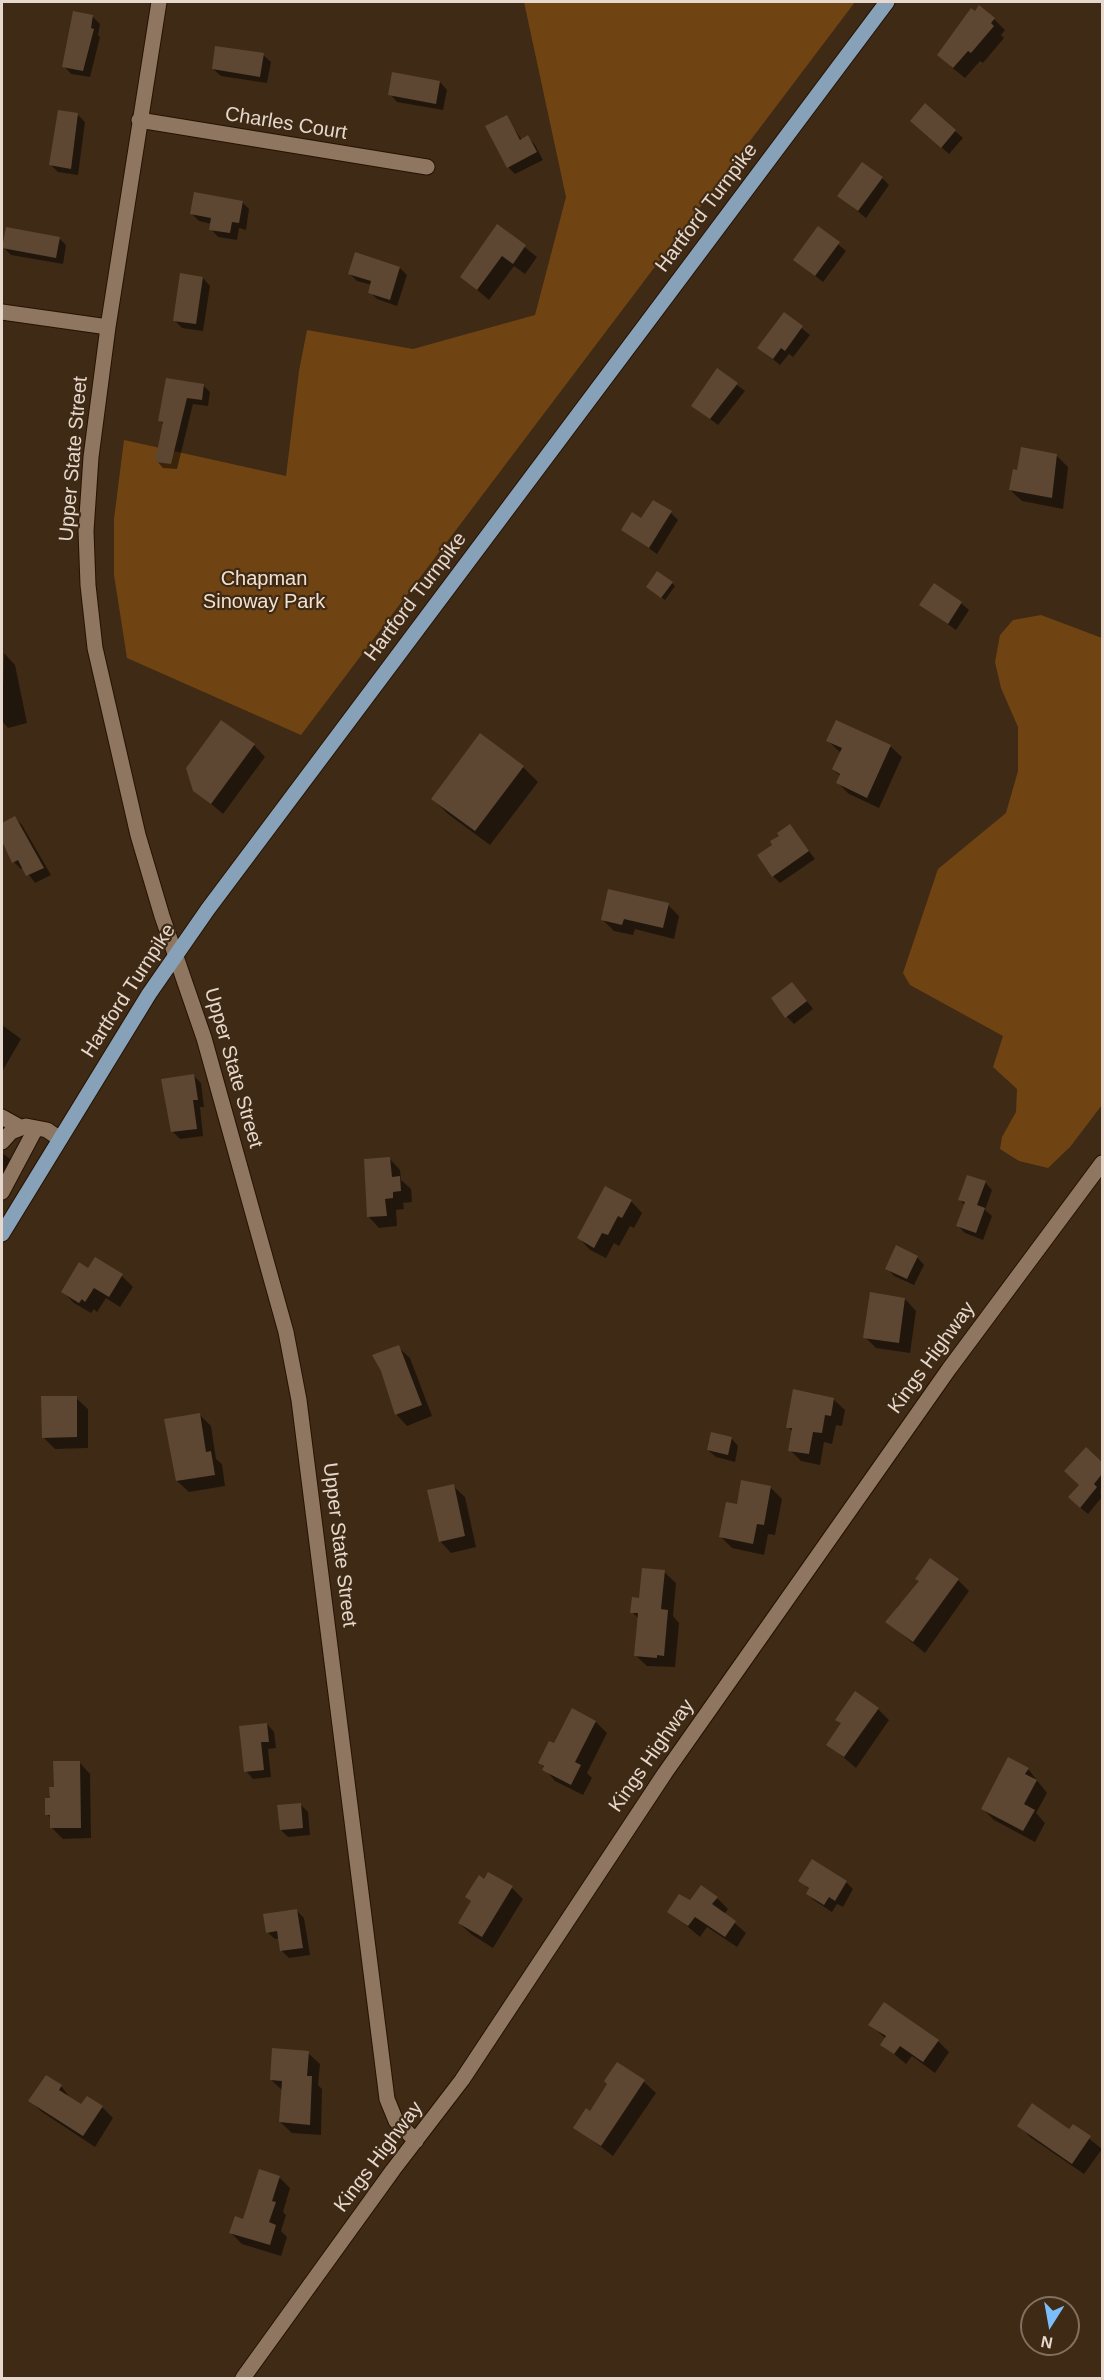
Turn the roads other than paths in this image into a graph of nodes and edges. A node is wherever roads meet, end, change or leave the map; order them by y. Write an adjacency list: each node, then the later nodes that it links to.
1 (159, 2): 3 (street, Upper State Street)
2 (887, 2): 7 (main road, Hartford Turnpike)
3 (139, 120): 4 (street, Charles Court); 6 (street, Upper State Street)
4 (427, 167)
5 (2, 312): 6 (street)
6 (108, 327): 7 (street, Upper State Street)
7 (177, 953): 11 (main road, Hartford Turnpike); 18 (street, Upper State Street)
8 (2, 1117): 9 (street)
9 (20, 1127): 10 (street); 12 (street)
10 (36, 1128): 11 (street); 14 (street)
11 (60, 1139): 16 (main road, Hartford Turnpike)
12 (2, 1142)
13 (1102, 1163): 18 (street, Kings Highway)
14 (2, 1192)
15 (2, 1198): 16 (street)
16 (17, 1208): 17 (main road, Hartford Turnpike)
17 (2, 1234)
18 (416, 2141): 19 (street, Kings Highway)
19 (243, 2379)

